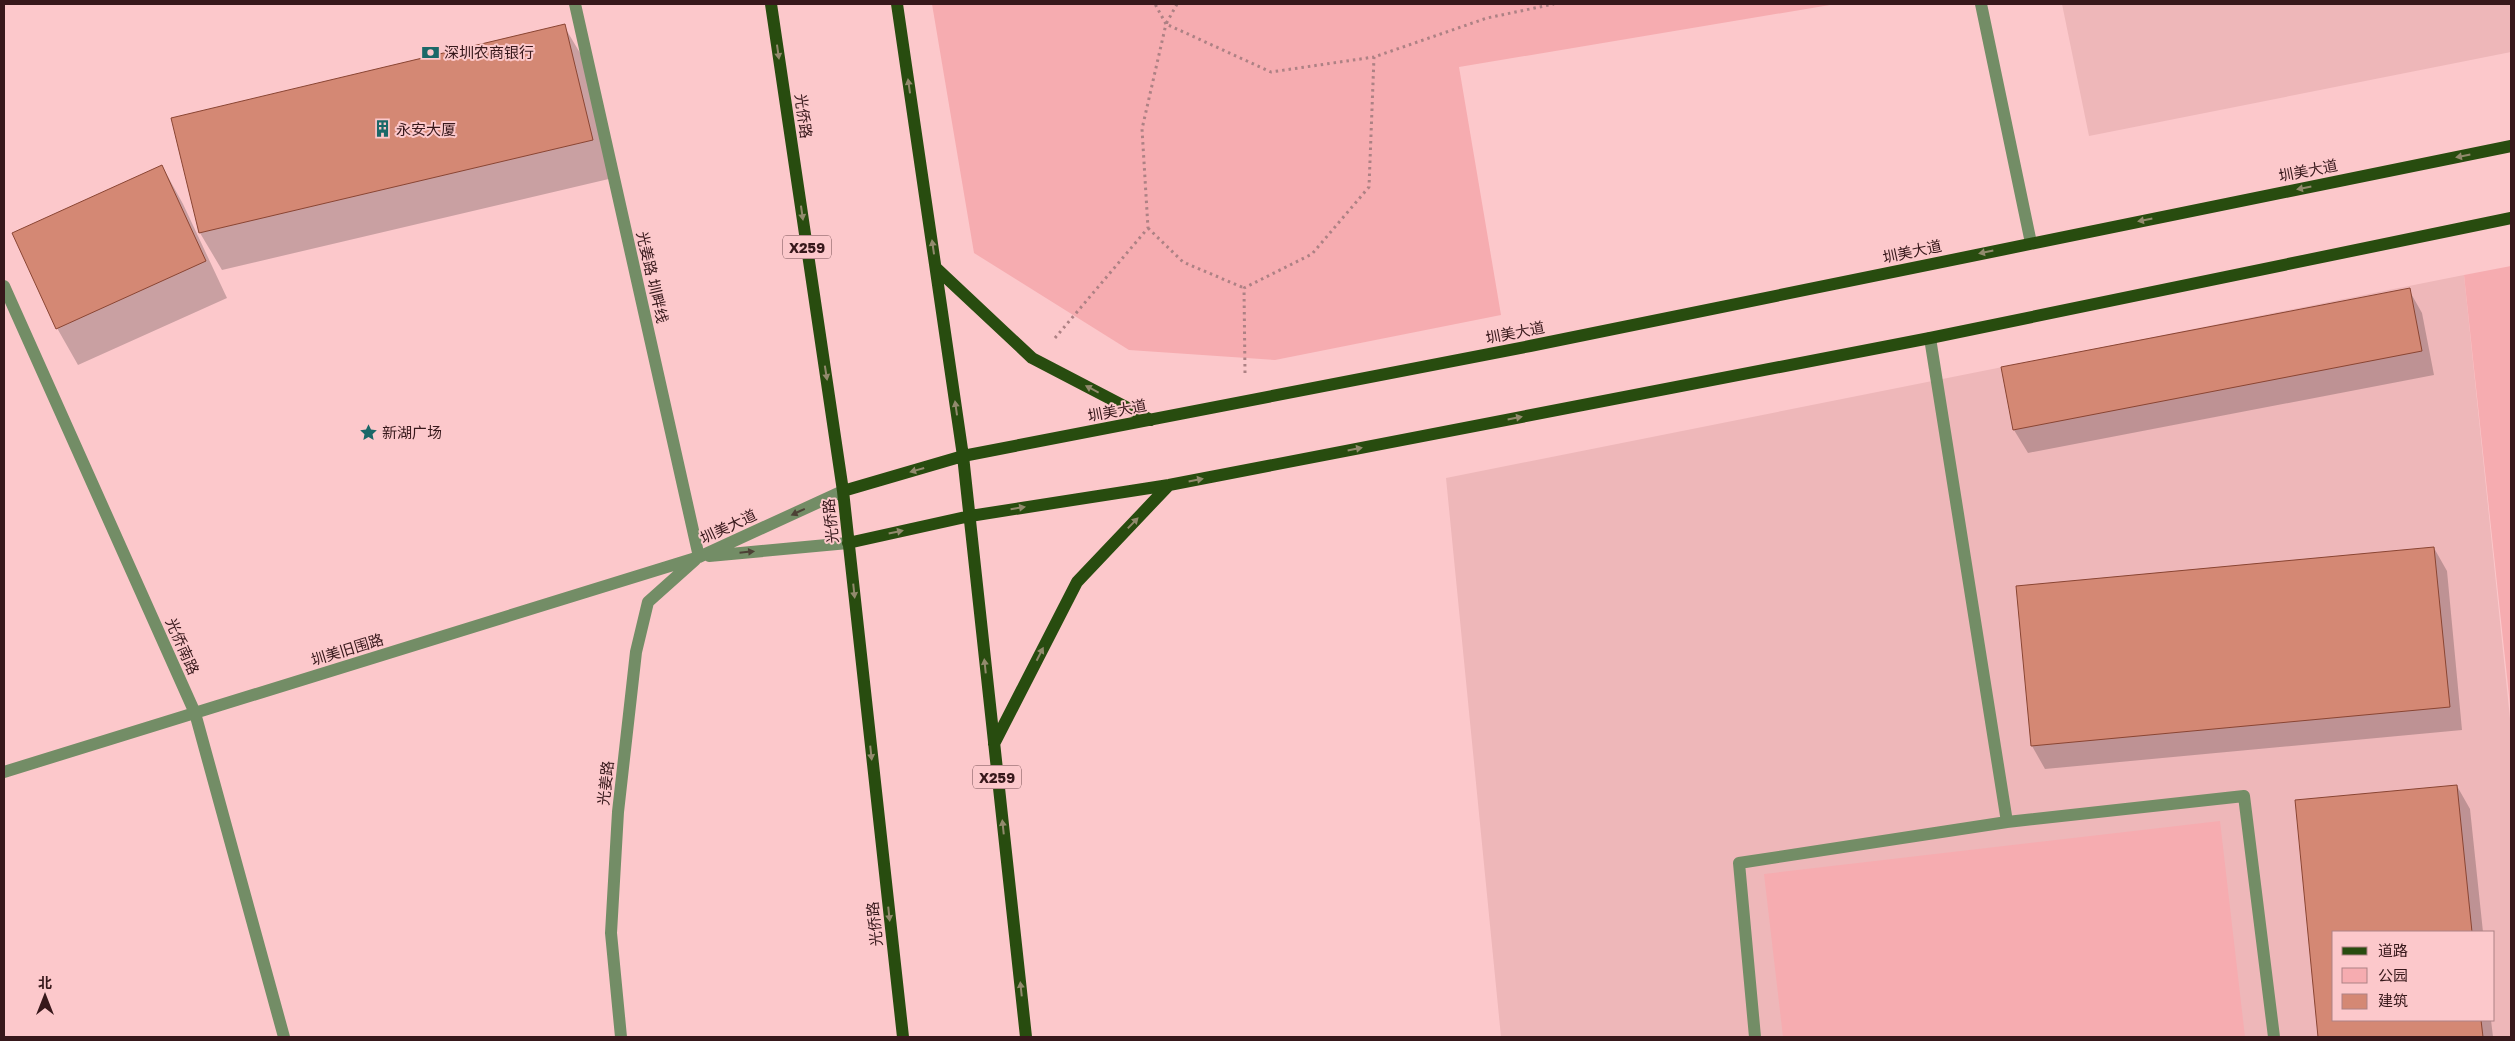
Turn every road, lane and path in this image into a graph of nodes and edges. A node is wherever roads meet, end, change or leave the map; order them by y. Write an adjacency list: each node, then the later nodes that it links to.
1 (575, 4): 26 (street, 光姜路 圳畔线)
2 (771, 4): 23 (main road, 光侨路 / X259, one-way to 23)
3 (897, 4): 14 (main road, X259, one-way to 3)
4 (1155, 4): 8 (path)
5 (1178, 4): 8 (path)
6 (1554, 4): 9 (path)
7 (1981, 4): 13 (street)
8 (1166, 24): 9 (path); 12 (path)
9 (1374, 57): 16 (path)
10 (2511, 146): 13 (main road, 圳美大道, one-way to 13)
11 (2511, 218): 17 (main road, 圳美大道)
12 (1148, 228): 16 (path); 18 (path)
13 (2031, 243): 19 (main road, 圳美大道, one-way to 19)
14 (936, 268): 18 (main road); 21 (main road, X259, one-way to 14)
15 (4, 286): 27 (street, 光侨南路)
16 (1244, 288): 19 (path)
17 (1930, 338): 22 (main road, 圳美大道, one-way to 17); 30 (street)
18 (1036, 360): 20 (main road, one-way to 18)
19 (1246, 401): 20 (main road, 圳美大道)
20 (1151, 420): 21 (main road, 圳美大道)
21 (963, 456): 23 (main road, 圳美大道, one-way to 23); 24 (main road, X259)
22 (1169, 485): 24 (main road, 圳美大道, one-way to 22); 28 (main road, one-way to 22)
23 (843, 491): 25 (main road, 光侨路 / X259); 26 (street, 圳美大道, one-way to 26)
24 (970, 516): 25 (main road, 圳美大道, one-way to 24); 28 (main road, X259, one-way to 24)
25 (848, 543): 26 (street, 圳美大道, one-way to 25); 33 (main road, 光侨路 / X259, one-way to 33)
26 (699, 557): 27 (street, 圳美旧围路); 32 (street, 光姜路)
27 (195, 713): 29 (street, 圳美旧围路); 31 (street, 光侨南路)
28 (994, 744): 34 (main road, X259, one-way to 28)
29 (4, 772)
30 (2007, 822): 35 (street); 36 (street)
31 (284, 1037)
32 (620, 1037)
33 (903, 1037)
34 (1026, 1037)
35 (1755, 1037)
36 (2274, 1037)

